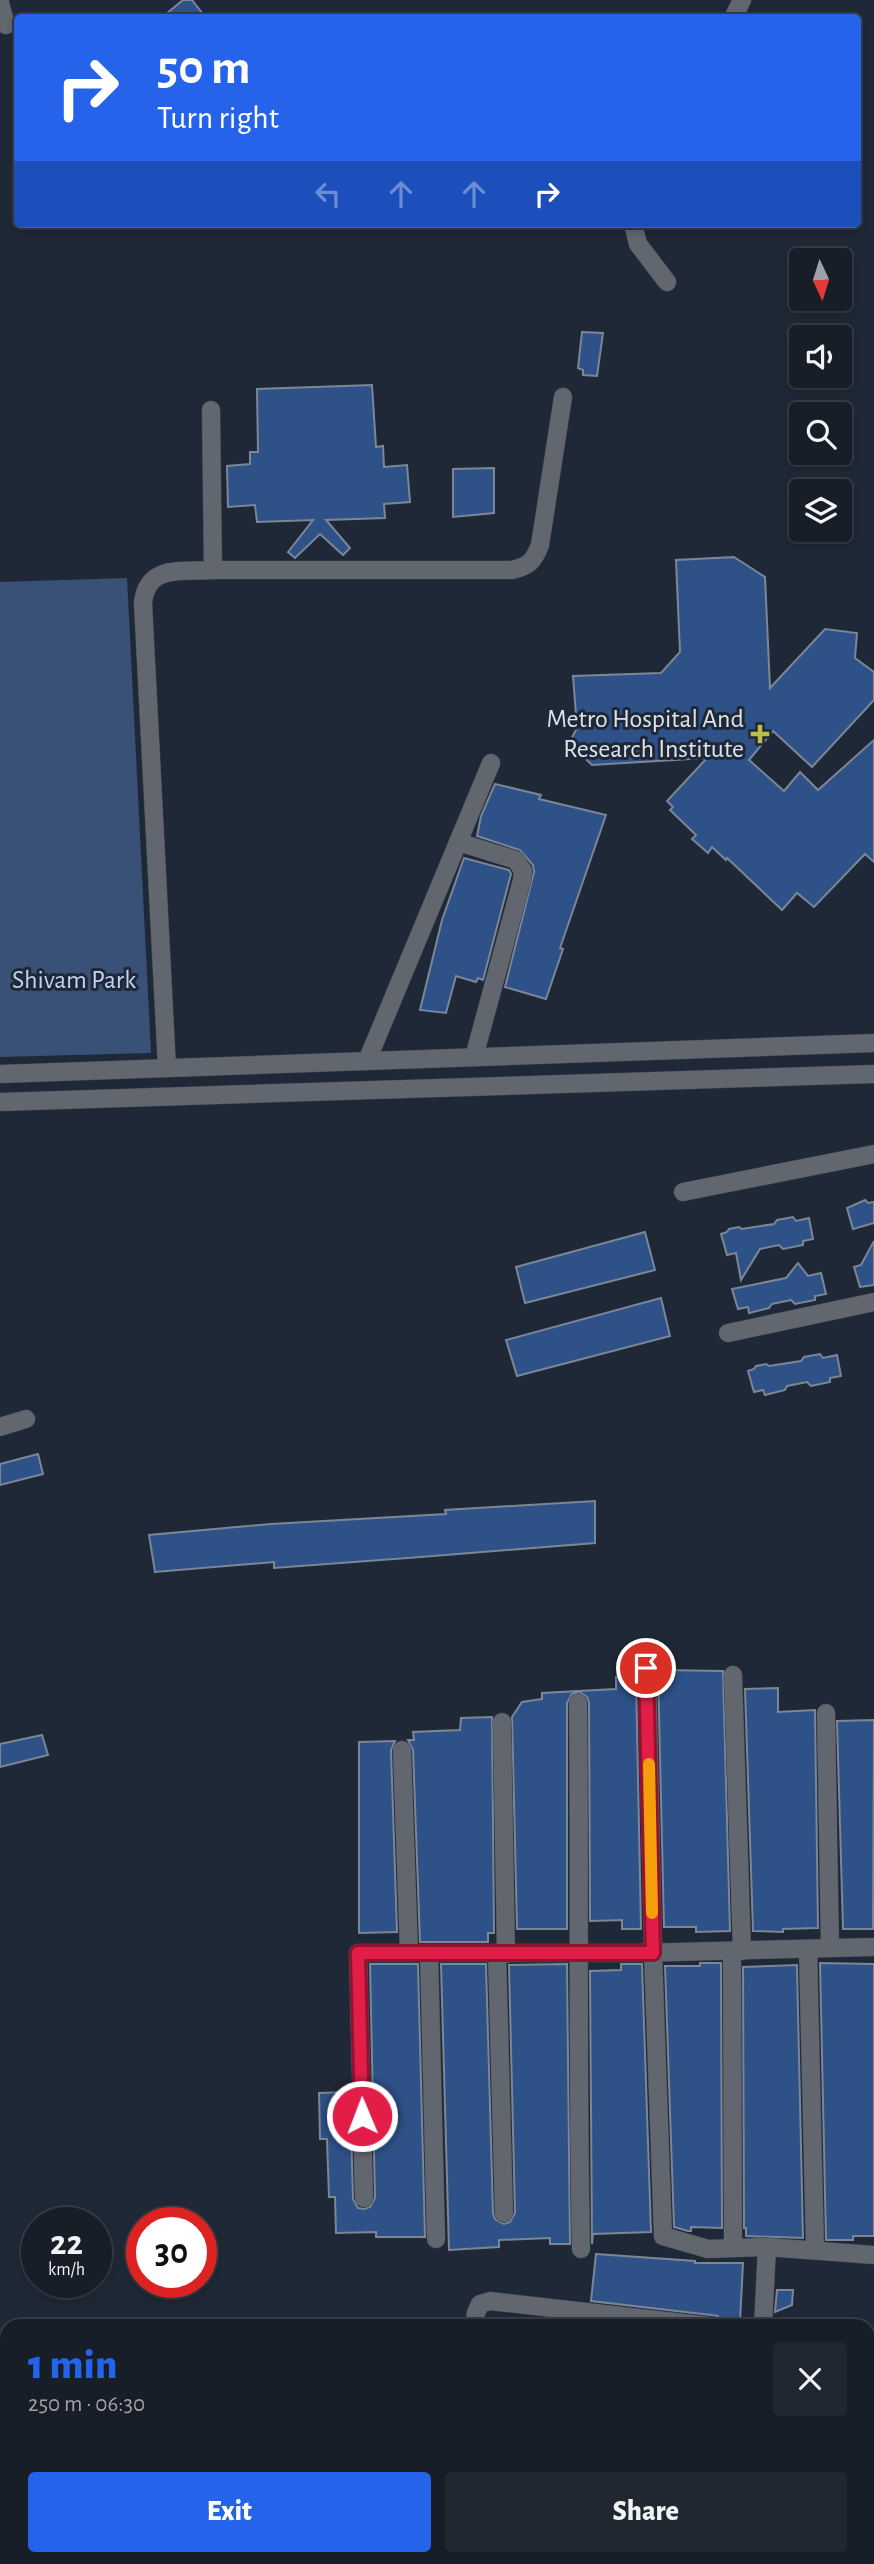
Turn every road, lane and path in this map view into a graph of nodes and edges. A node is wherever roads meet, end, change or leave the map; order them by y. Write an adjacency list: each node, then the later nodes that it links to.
1 (0, 3): 2 (street)
2 (6, 25)
3 (634, 228): 4 (street)
4 (667, 282)
5 (564, 397): 7 (street)
6 (211, 410): 7 (street)
7 (213, 570): 13 (street)
8 (491, 763): 9 (street)
9 (458, 842): 11 (street); 12 (street)
10 (874, 1043): 11 (street)
11 (474, 1057): 12 (street)
12 (367, 1061): 13 (street)
13 (167, 1068): 14 (street)
14 (0, 1074)
15 (874, 1074): 16 (street)
16 (0, 1102)
17 (874, 1154): 18 (street)
18 (683, 1192)
19 (874, 1302): 20 (street)
20 (728, 1334)
21 (26, 1419): 22 (street)
22 (0, 1427)
23 (646, 1668): 36 (street)
24 (733, 1675): 32 (street)
25 (578, 1703): 35 (street)
26 (826, 1713): 30 (street)
27 (502, 1722): 37 (street)
28 (402, 1750): 33 (street)
29 (874, 1947): 30 (street)
30 (830, 1948): 31 (street)
31 (808, 1949): 32 (street); 44 (street)
32 (737, 1951): 36 (street); 42 (street)
33 (408, 1953): 34 (street); 38 (street)
34 (429, 1953): 37 (street); 40 (street)
35 (580, 1953): 36 (street); 37 (street); 43 (street)
36 (653, 1953): 42 (street)
37 (501, 1954): 39 (street)
38 (364, 2198)
39 (504, 2213)
40 (436, 2239)
41 (767, 2247): 42 (street); 44 (street); 48 (street)
42 (733, 2248)
43 (581, 2249)
44 (815, 2249): 45 (street)
45 (874, 2255)
46 (475, 2319): 47 (street)
47 (648, 2319)
48 (763, 2319)

